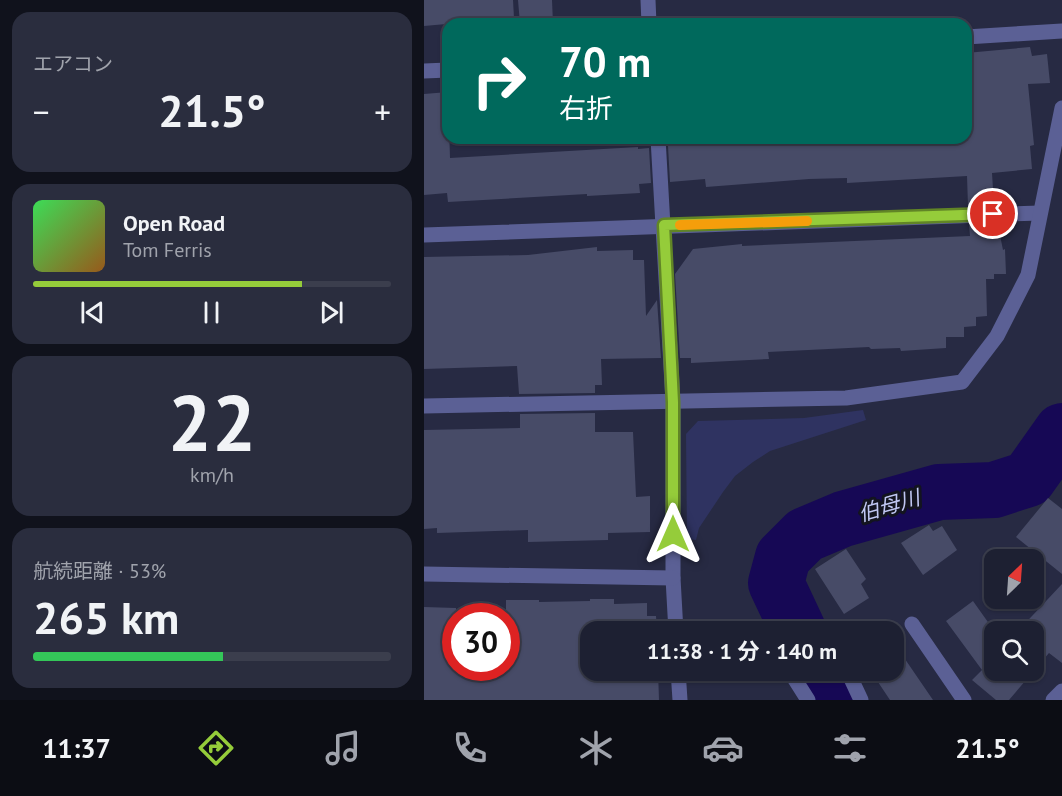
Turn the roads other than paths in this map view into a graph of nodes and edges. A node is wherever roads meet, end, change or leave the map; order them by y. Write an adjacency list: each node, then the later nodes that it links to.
1 (648, 0): 2 (street)
2 (649, 18)
3 (1062, 31): 4 (street)
4 (972, 37)
5 (442, 70): 6 (street)
6 (424, 71)
7 (1062, 108): 9 (street)
8 (658, 144): 10 (street)
9 (1040, 213): 10 (street); 12 (street)
10 (664, 225): 11 (street); 12 (street)
11 (424, 236)
12 (673, 402): 13 (street); 15 (street)
13 (424, 406)
14 (424, 574): 15 (street)
15 (673, 578): 16 (street)
16 (675, 621)
17 (912, 624): 25 (street)
18 (679, 681): 22 (street)
19 (796, 681): 23 (street)
20 (852, 681): 24 (street)
21 (1062, 691): 26 (street)
22 (680, 700)
23 (808, 700)
24 (861, 700)
25 (964, 700)
26 (1053, 700)

